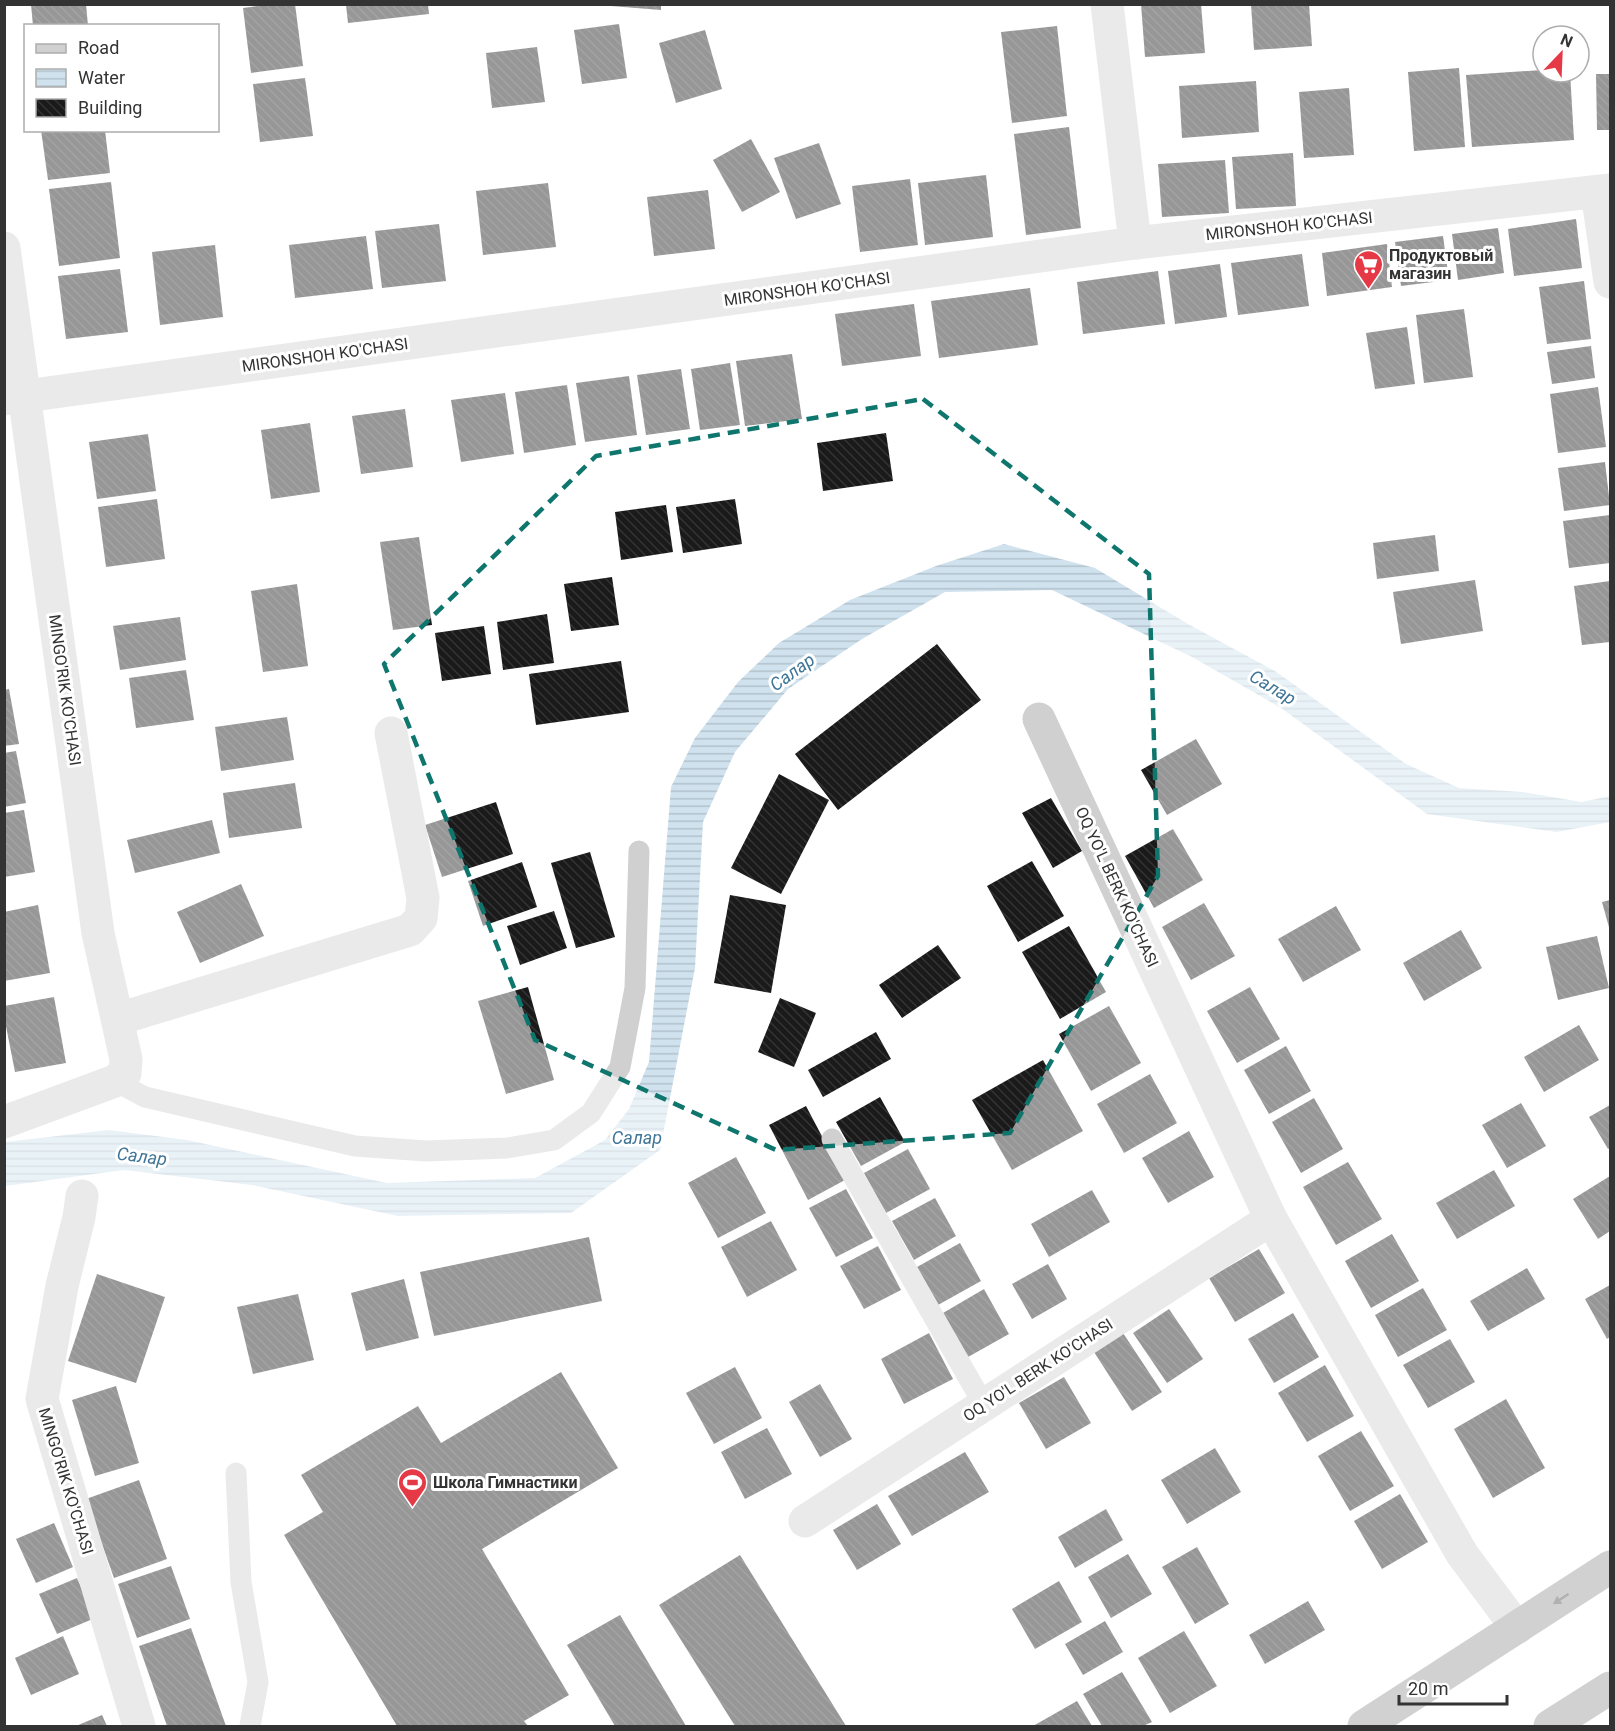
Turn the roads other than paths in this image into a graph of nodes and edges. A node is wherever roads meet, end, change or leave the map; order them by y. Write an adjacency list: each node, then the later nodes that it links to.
1 (1107, 4): 3 (street)
2 (1604, 191): 3 (street, MIRONSHOH KO'CHASI); 5 (street)
3 (1135, 243): 6 (street, MIRONSHOH KO'CHASI)
4 (4, 248): 6 (street, MINGO'RIK KO'CHASI)
5 (1611, 282)
6 (15, 398): 10 (street, MINGO'RIK KO'CHASI)
7 (1039, 719): 15 (street, OQ YO'L BERK KO'CHASI)
8 (391, 733): 10 (street)
9 (639, 851): 11 (lane)
10 (118, 1019): 11 (street, MINGO'RIK KO'CHASI)
11 (115, 1081): 12 (street)
12 (4, 1122)
13 (832, 1139): 16 (lane)
14 (82, 1196): 22 (street, MINGO'RIK KO'CHASI)
15 (1271, 1219): 16 (street, OQ YO'L BERK KO'CHASI); 20 (street, OQ YO'L BERK KO'CHASI)
16 (984, 1405): 18 (street, OQ YO'L BERK KO'CHASI)
17 (236, 1473): 23 (lane)
18 (804, 1521)
19 (1611, 1567): 20 (highway, one-way to 20)
20 (1517, 1628): 24 (highway)
21 (1611, 1688): 25 (highway)
22 (139, 1726)
23 (250, 1726)
24 (1364, 1726)
25 (1551, 1726)

